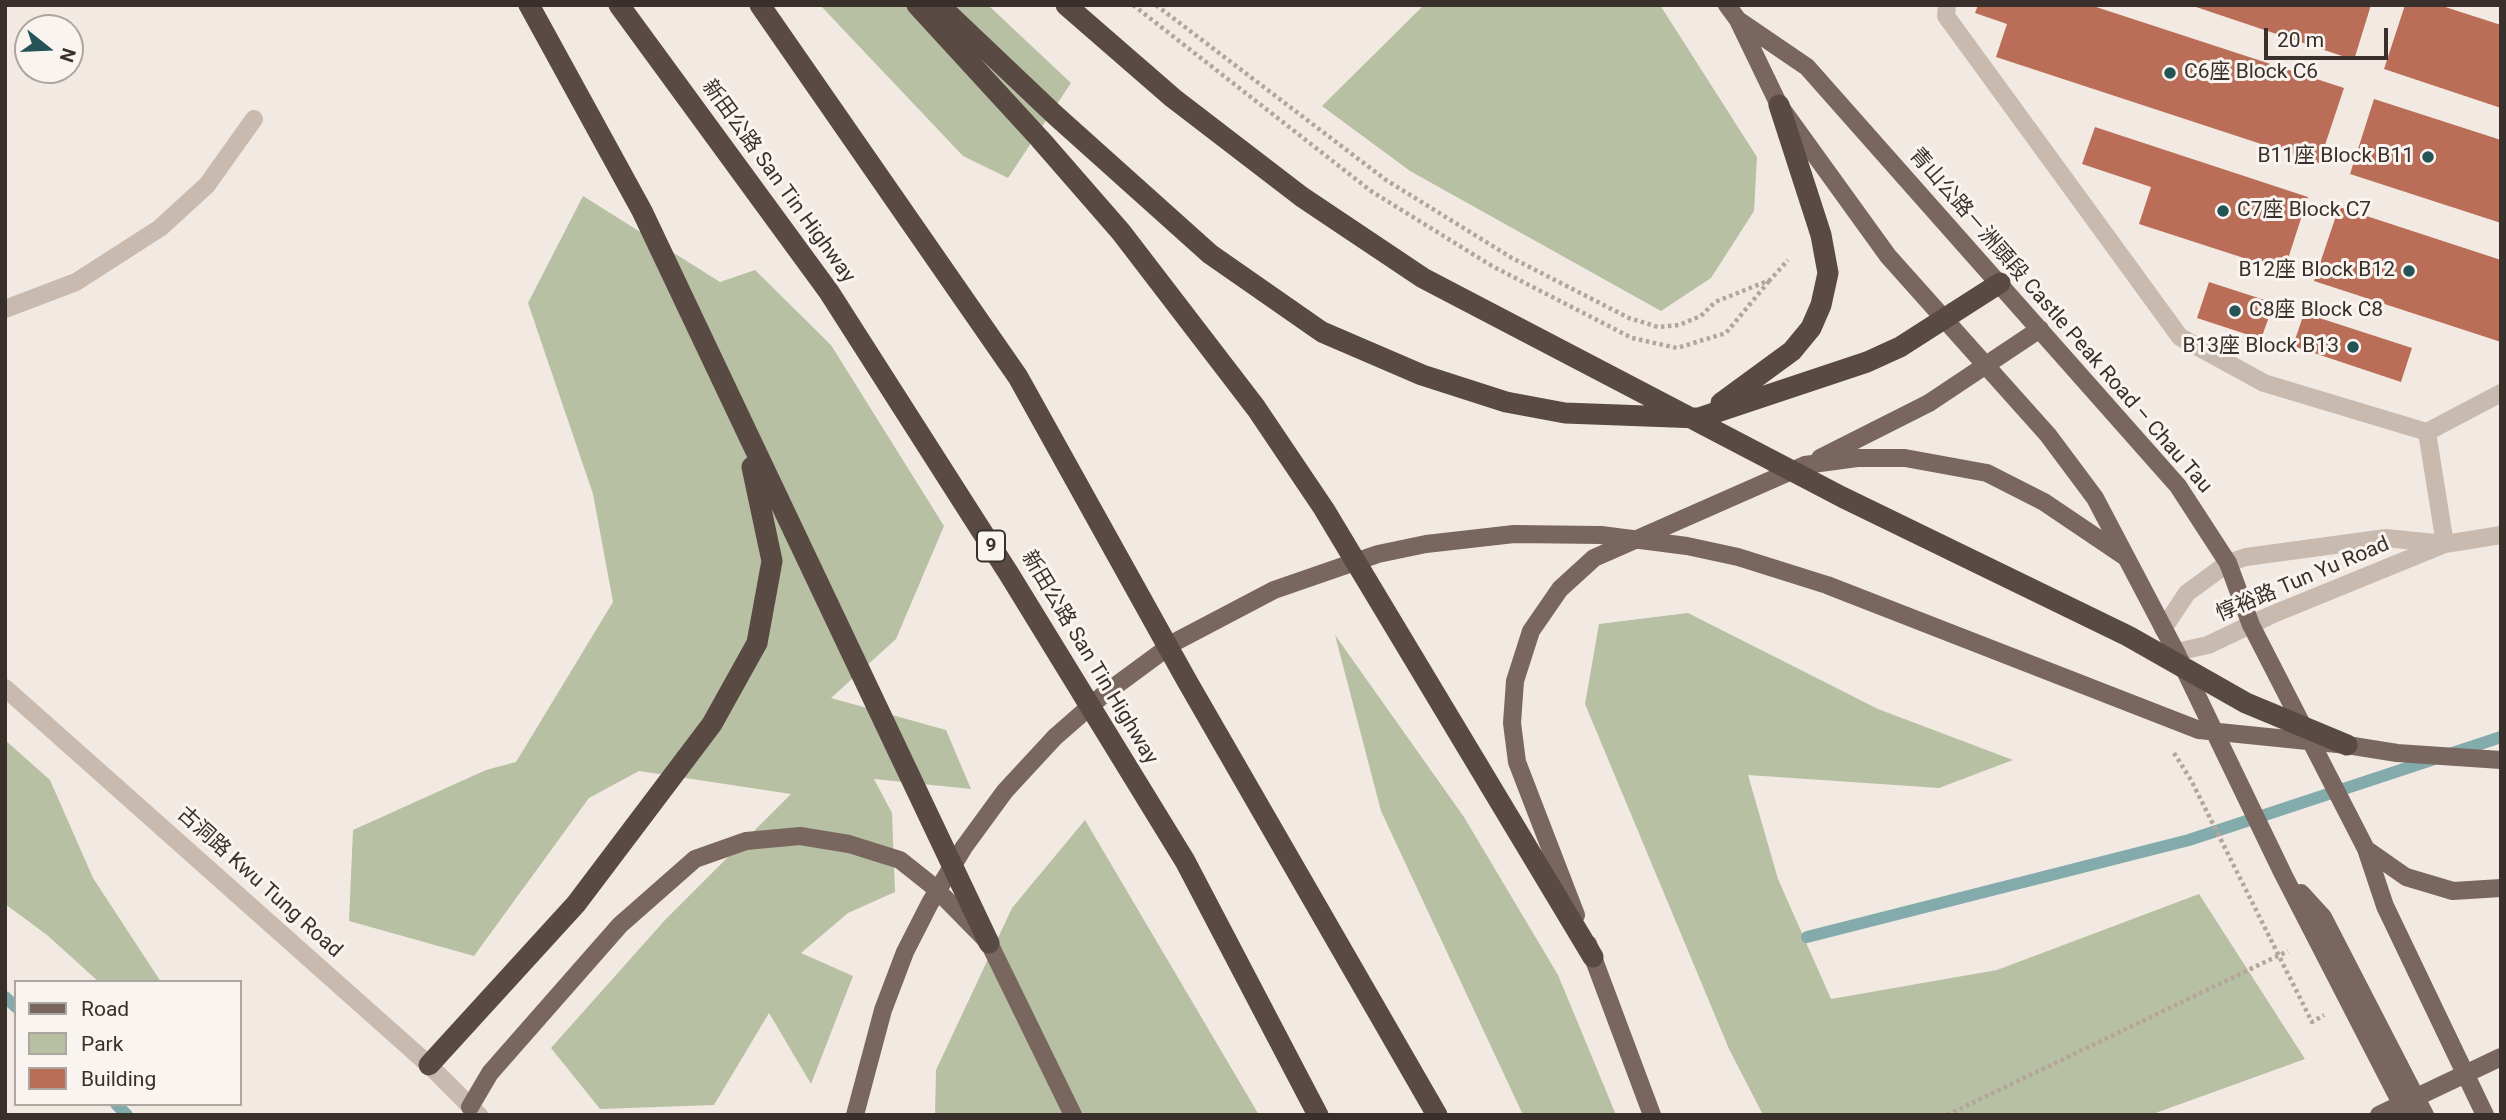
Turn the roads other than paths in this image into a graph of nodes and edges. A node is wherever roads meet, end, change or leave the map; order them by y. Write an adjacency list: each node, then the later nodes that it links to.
1 (529, 5): 20 (highway)
2 (620, 5): 42 (highway, 新田公路 San Tin Highway / 9)
3 (760, 5): 43 (highway)
4 (917, 5): 36 (highway)
5 (939, 5): 18 (highway)
6 (1066, 5): 30 (highway)
7 (1727, 5): 9 (main road, 青山公路－洲頭段 Castle Peak Road – Chau Tau)
8 (1947, 5): 19 (street)
9 (1738, 20): 10 (main road, 青山公路－洲頭段 Castle Peak Road – Chau Tau); 12 (main road, 青山公路－洲頭段 Castle Peak Road – Chau Tau)
10 (1779, 105): 14 (main road, 青山公路－洲頭段 Castle Peak Road – Chau Tau); 18 (highway)
11 (254, 119): 13 (street)
12 (2000, 283): 14 (highway); 15 (main road, 青山公路－洲頭段 Castle Peak Road – Chau Tau)
13 (5, 309)
14 (1943, 320): 16 (main road, 青山公路－洲頭段 Castle Peak Road – Chau Tau); 18 (highway)
15 (2040, 329): 16 (main road); 25 (main road, 青山公路－洲頭段 Castle Peak Road – Chau Tau)
16 (1986, 368): 21 (main road); 24 (main road, 青山公路－洲頭段 Castle Peak Road – Chau Tau)
17 (2501, 393): 19 (street)
18 (1699, 418)
19 (2427, 432): 23 (street)
20 (745, 435): 35 (highway); 38 (highway)
21 (1805, 466): 24 (main road); 36 (main road)
22 (2501, 535): 23 (street, 惇裕路 Tun Yu Road)
23 (2445, 544): 25 (street, 惇裕路 Tun Yu Road); 26 (street, 惇裕路 Tun Yu Road)
24 (2127, 558): 27 (main road, 青山公路－洲頭段 Castle Peak Road – Chau Tau)
25 (2228, 563): 26 (main road, 青山公路－洲頭段 Castle Peak Road – Chau Tau); 27 (street, 惇裕路 Tun Yu Road)
26 (2251, 625): 28 (street, 惇裕路 Tun Yu Road); 32 (main road, 青山公路－洲頭段 Castle Peak Road – Chau Tau)
27 (2163, 629): 28 (main road, 青山公路－洲頭段 Castle Peak Road – Chau Tau)
28 (2176, 652): 33 (main road, 青山公路－洲頭段 Castle Peak Road – Chau Tau)
29 (5, 688): 38 (street, 古洞路 Kwu Tung Road)
30 (2347, 745): 31 (main road); 40 (main road)
31 (2501, 760)
32 (2366, 849): 34 (main road); 48 (main road, 青山公路－洲頭段 Castle Peak Road – Chau Tau)
33 (2283, 874): 46 (main road, 青山公路－洲頭段 Castle Peak Road – Chau Tau); 47 (main road, 青山公路－洲頭段 Castle Peak Road – Chau Tau)
34 (2501, 888)
35 (989, 943): 39 (main road); 41 (main road)
36 (1593, 957): 44 (main road)
37 (2501, 1057): 45 (main road)
38 (429, 1065): 39 (street, 古洞路 Kwu Tung Road)
39 (475, 1111)
40 (855, 1115)
41 (1073, 1115)
42 (1318, 1115)
43 (1437, 1115)
44 (1652, 1115)
45 (2379, 1115)
46 (2407, 1115)
47 (2426, 1115)
48 (2485, 1115)

